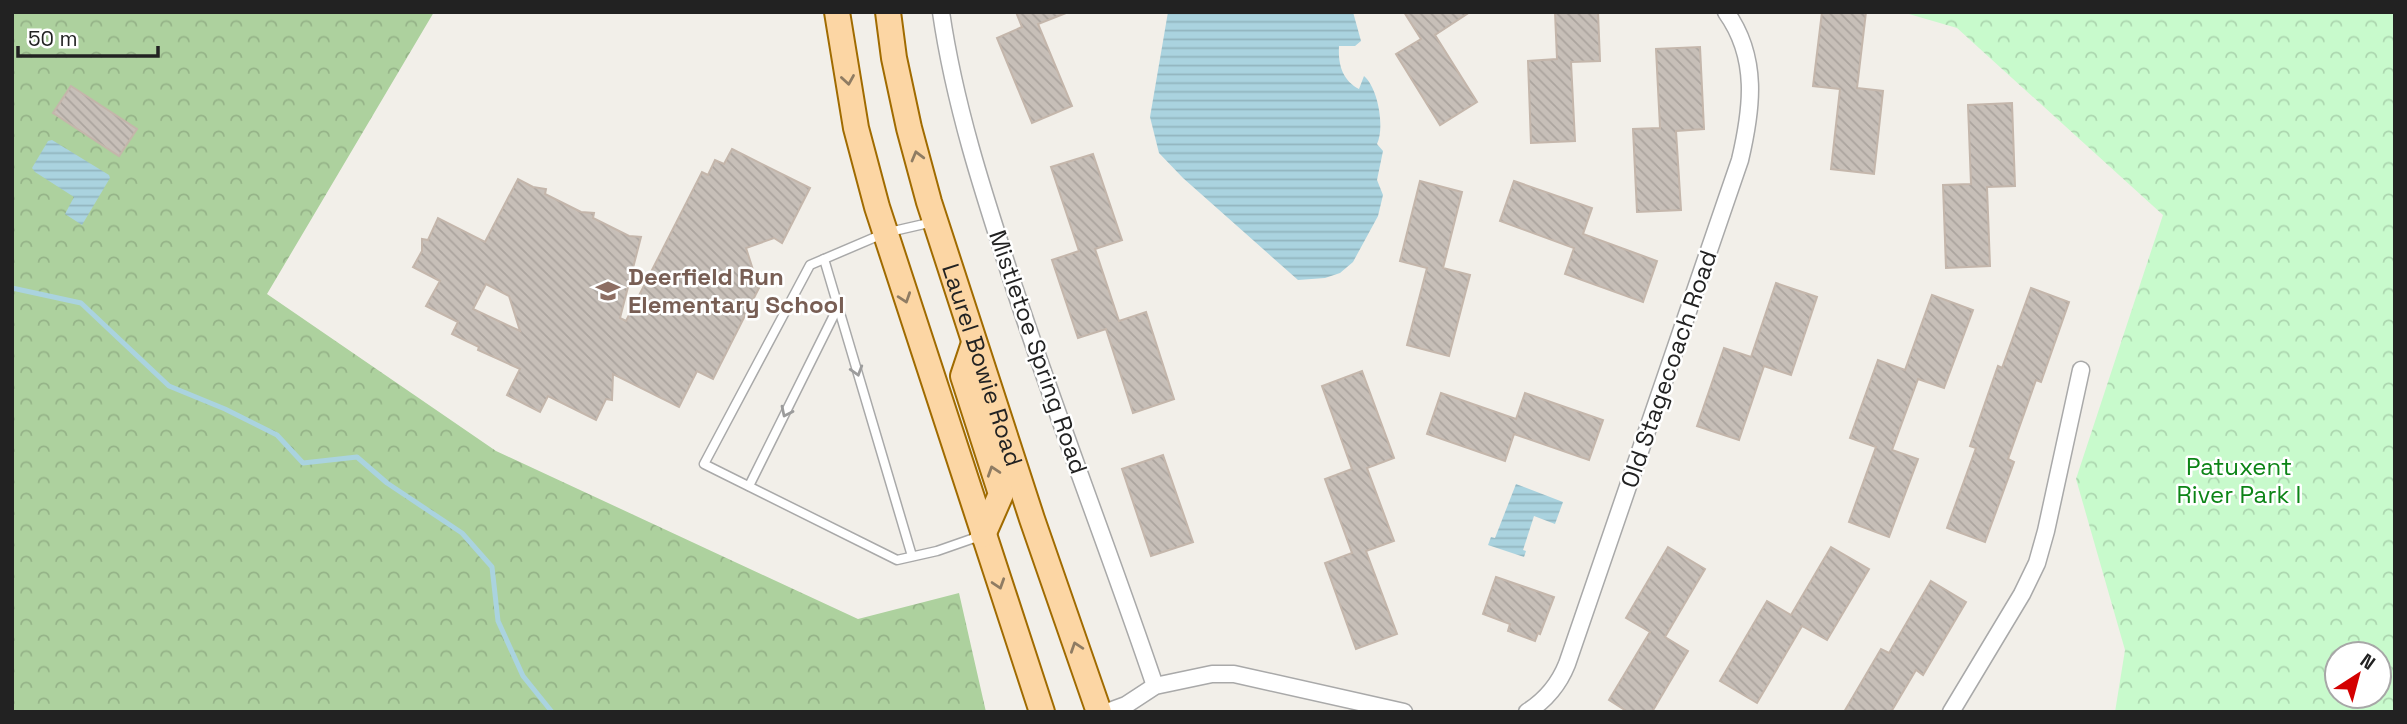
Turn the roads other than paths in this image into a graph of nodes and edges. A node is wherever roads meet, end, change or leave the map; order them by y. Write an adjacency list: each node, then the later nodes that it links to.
1 (837, 12): 6 (main road, Laurel Bowie Road, one-way to 6)
2 (888, 12): 5 (main road, Laurel Bowie Road, one-way to 2)
3 (941, 12): 14 (street, Mistletoe Spring Road)
4 (1726, 12): 19 (street, Old Stagecoach Road)
5 (936, 221): 6 (lane); 9 (main road, Laurel Bowie Road)
6 (885, 233): 7 (lane); 12 (main road, Laurel Bowie Road, one-way to 12)
7 (824, 259): 8 (lane); 11 (lane)
8 (838, 307): 11 (lane, one-way to 11); 13 (lane, one-way to 13)
9 (974, 343): 12 (main road, one-way to 9); 16 (main road, Laurel Bowie Road, one-way to 9)
10 (2081, 370): 20 (street)
11 (749, 486): 13 (lane)
12 (983, 535): 13 (lane); 15 (main road, Laurel Bowie Road, one-way to 15)
13 (912, 556)
14 (1155, 686): 17 (street); 18 (street)
15 (1042, 712)
16 (1099, 712)
17 (1107, 712)
18 (1404, 712)
19 (1527, 712)
20 (1951, 712)

